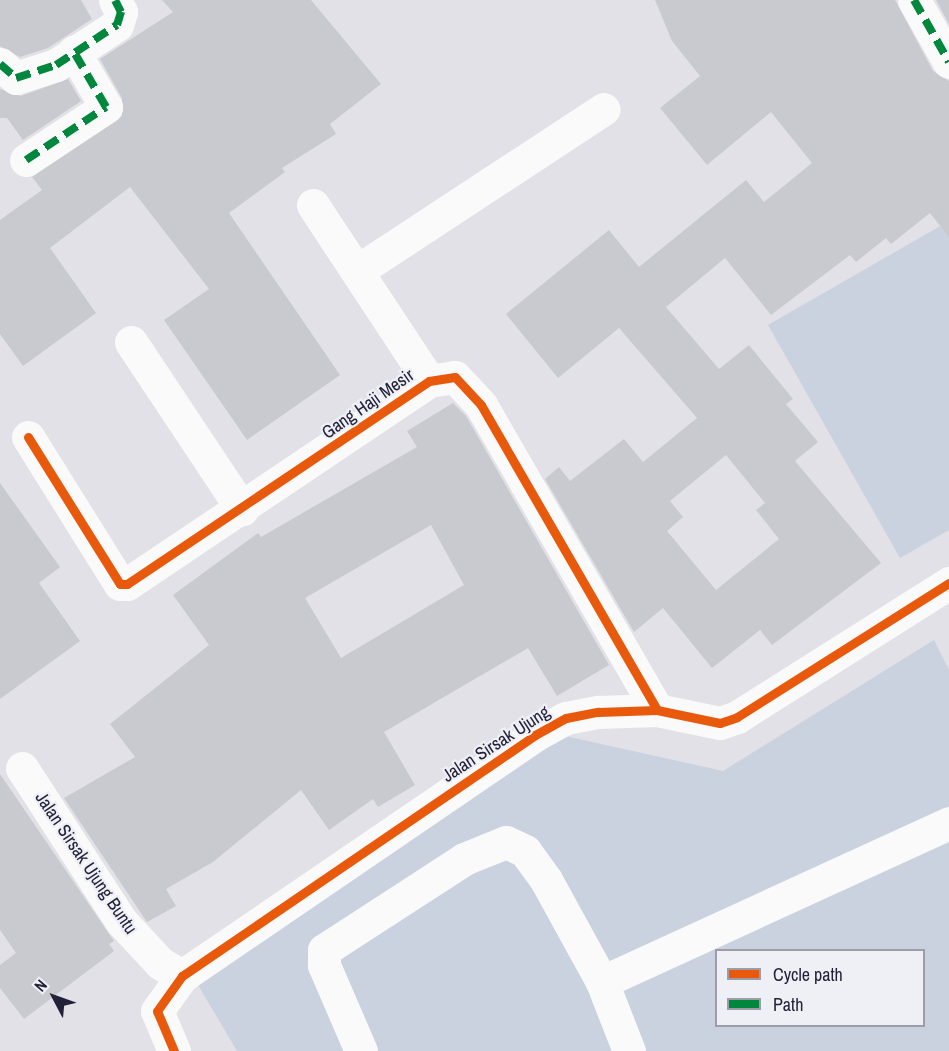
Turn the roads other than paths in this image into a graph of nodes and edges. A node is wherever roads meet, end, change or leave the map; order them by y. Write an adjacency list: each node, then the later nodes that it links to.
1 (115, 0): 3 (street)
2 (914, 0): 4 (street)
3 (74, 52): 5 (street); 7 (street)
4 (949, 62)
5 (0, 64)
6 (604, 109): 9 (street)
7 (26, 160)
8 (313, 205): 9 (street)
9 (357, 271): 11 (street)
10 (131, 342): 13 (street)
11 (429, 381): 13 (street, Gang Haji Mesir); 15 (street, Gang Haji Mesir)
12 (28, 437): 13 (street, Gang Haji Mesir)
13 (242, 508)
14 (949, 583): 15 (street, Jalan Sirsak Ujung)
15 (657, 710): 18 (street, Jalan Sirsak Ujung)
16 (22, 768): 18 (street, Jalan Sirsak Ujung Buntu)
17 (949, 823): 19 (street)
18 (182, 976): 20 (street)
19 (602, 981): 21 (street); 22 (street)
20 (174, 1051)
21 (361, 1051)
22 (629, 1051)

